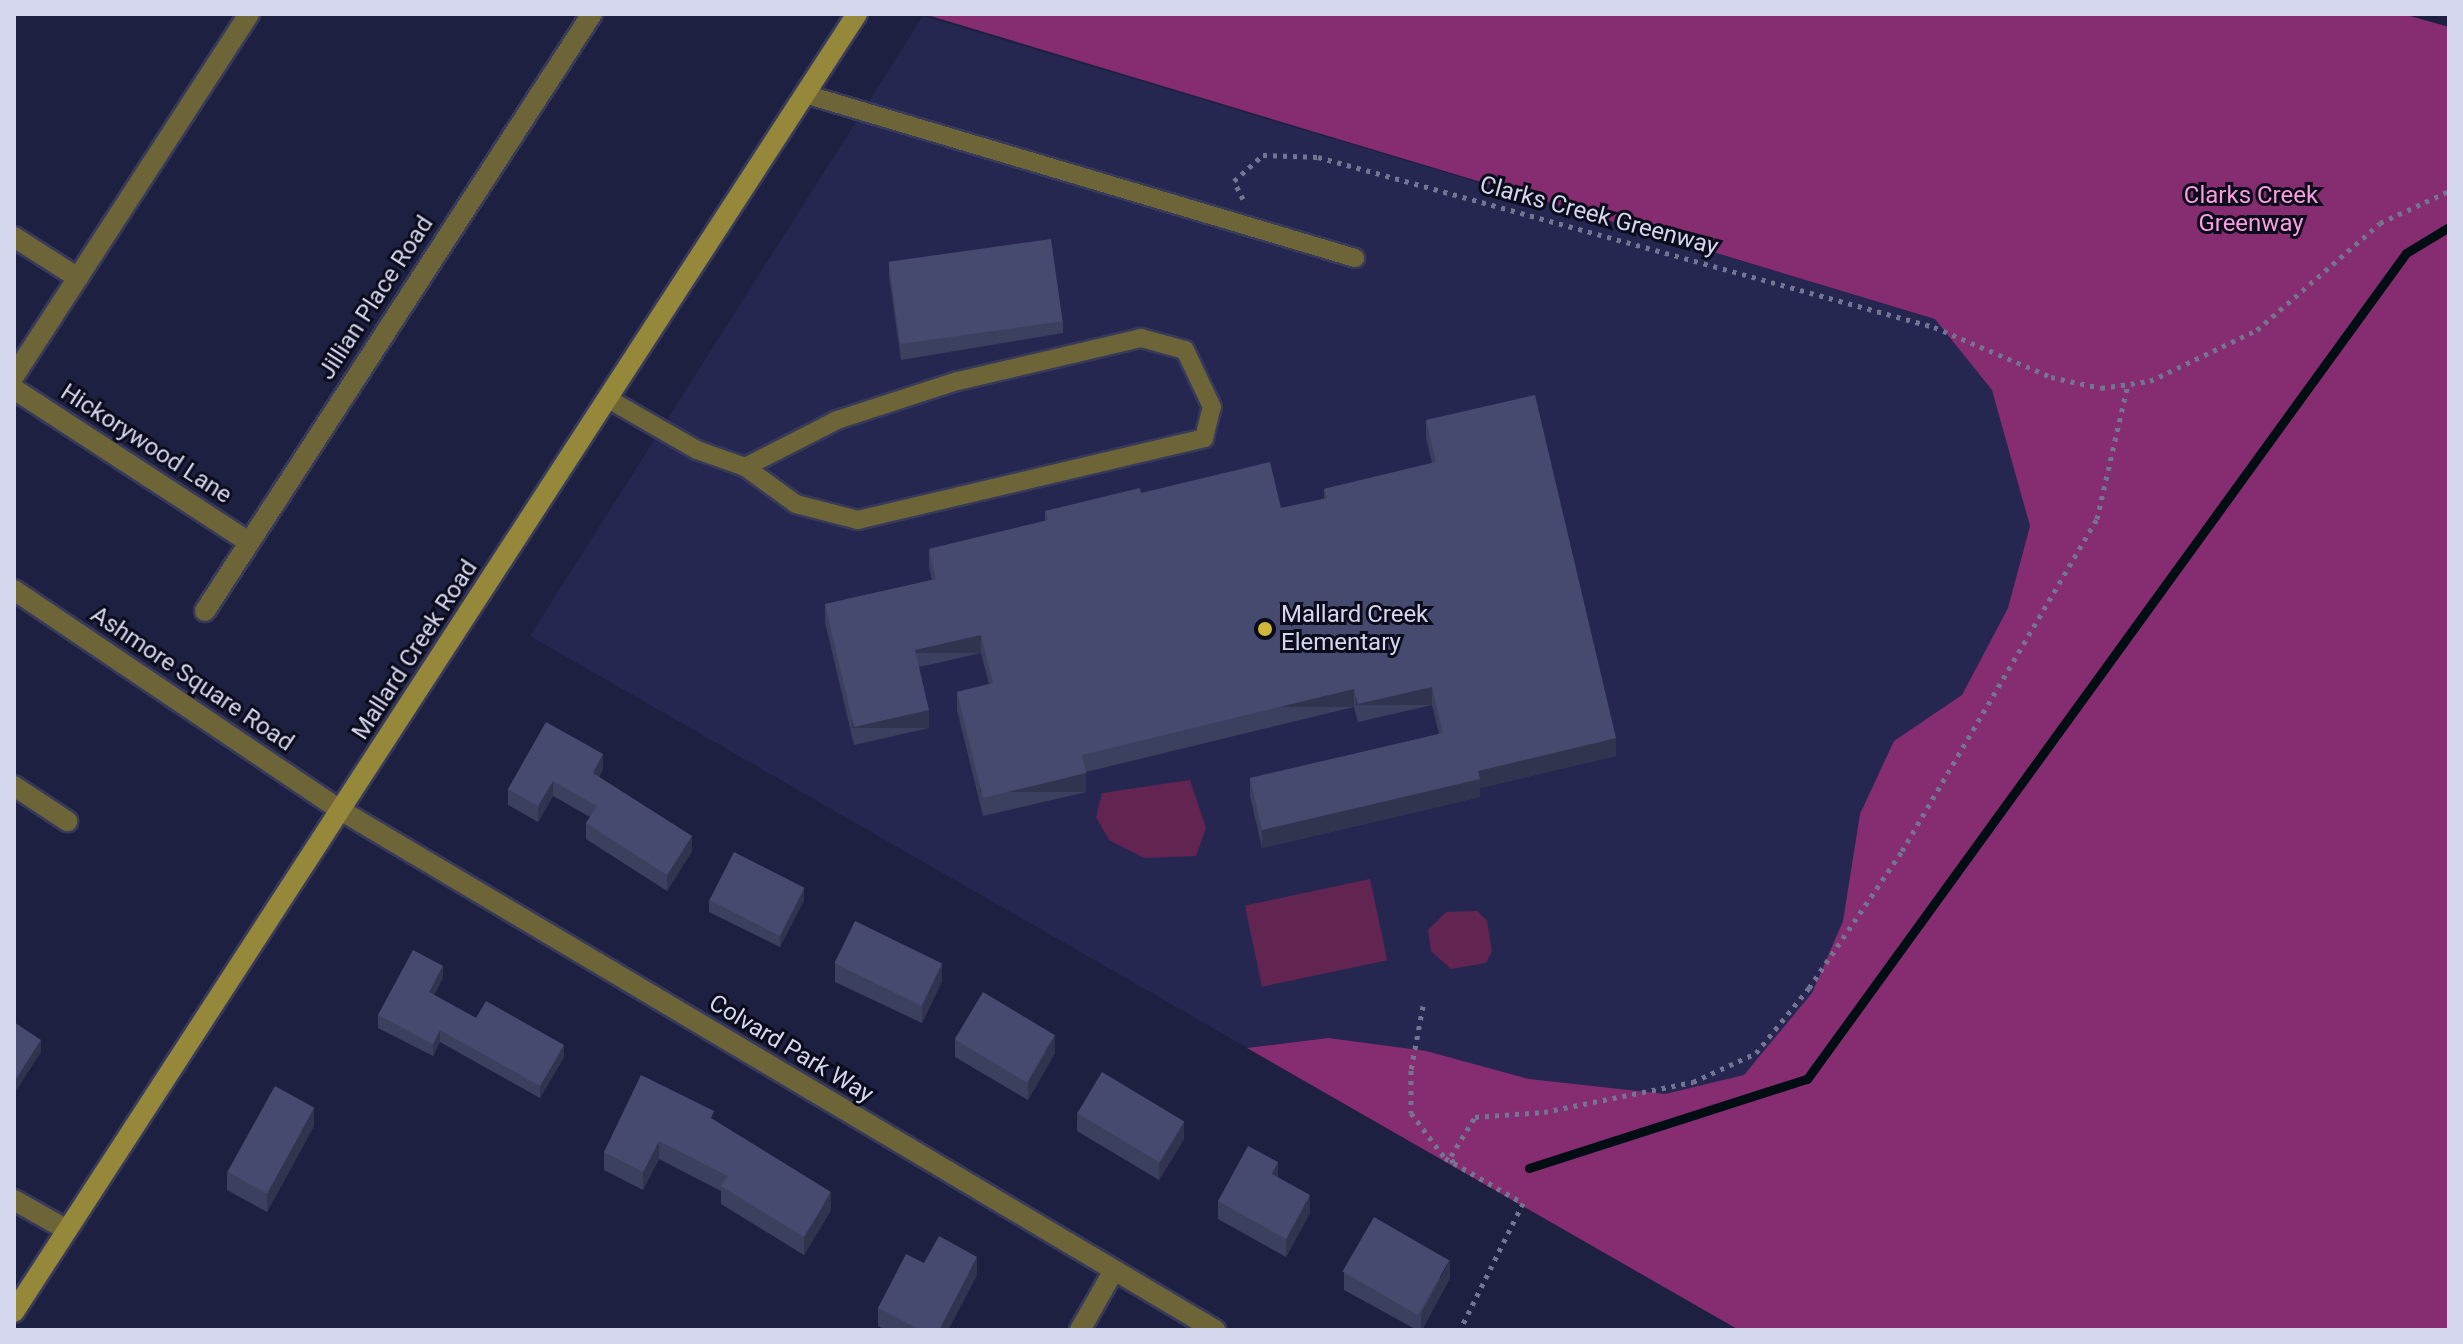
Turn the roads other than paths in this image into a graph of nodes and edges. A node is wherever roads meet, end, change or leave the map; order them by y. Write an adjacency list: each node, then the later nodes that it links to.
1 (249, 14): 7 (street)
2 (592, 14): 12 (street, Jillian Place Road)
3 (857, 14): 4 (main road, Mallard Creek Road)
4 (808, 95): 6 (lane); 10 (main road, Mallard Creek Road)
5 (14, 237): 7 (street)
6 (1355, 258)
7 (78, 278): 8 (street)
8 (14, 376)
9 (14, 389): 12 (street, Hickorywood Lane)
10 (610, 400): 11 (lane); 16 (main road, Mallard Creek Road)
11 (745, 467): 11 (lane)
12 (249, 542): 14 (street, Jillian Place Road)
13 (14, 590): 16 (street, Ashmore Square Road)
14 (205, 611)
15 (14, 786): 17 (street)
16 (342, 811): 19 (main road, Mallard Creek Road); 20 (street, Colvard Park Way)
17 (67, 821)
18 (14, 1200): 19 (street)
19 (67, 1230): 21 (main road, Mallard Creek Road)
20 (1113, 1272): 22 (street); 23 (street, Colvard Park Way)
21 (14, 1312)
22 (1080, 1330)
23 (1215, 1330)

